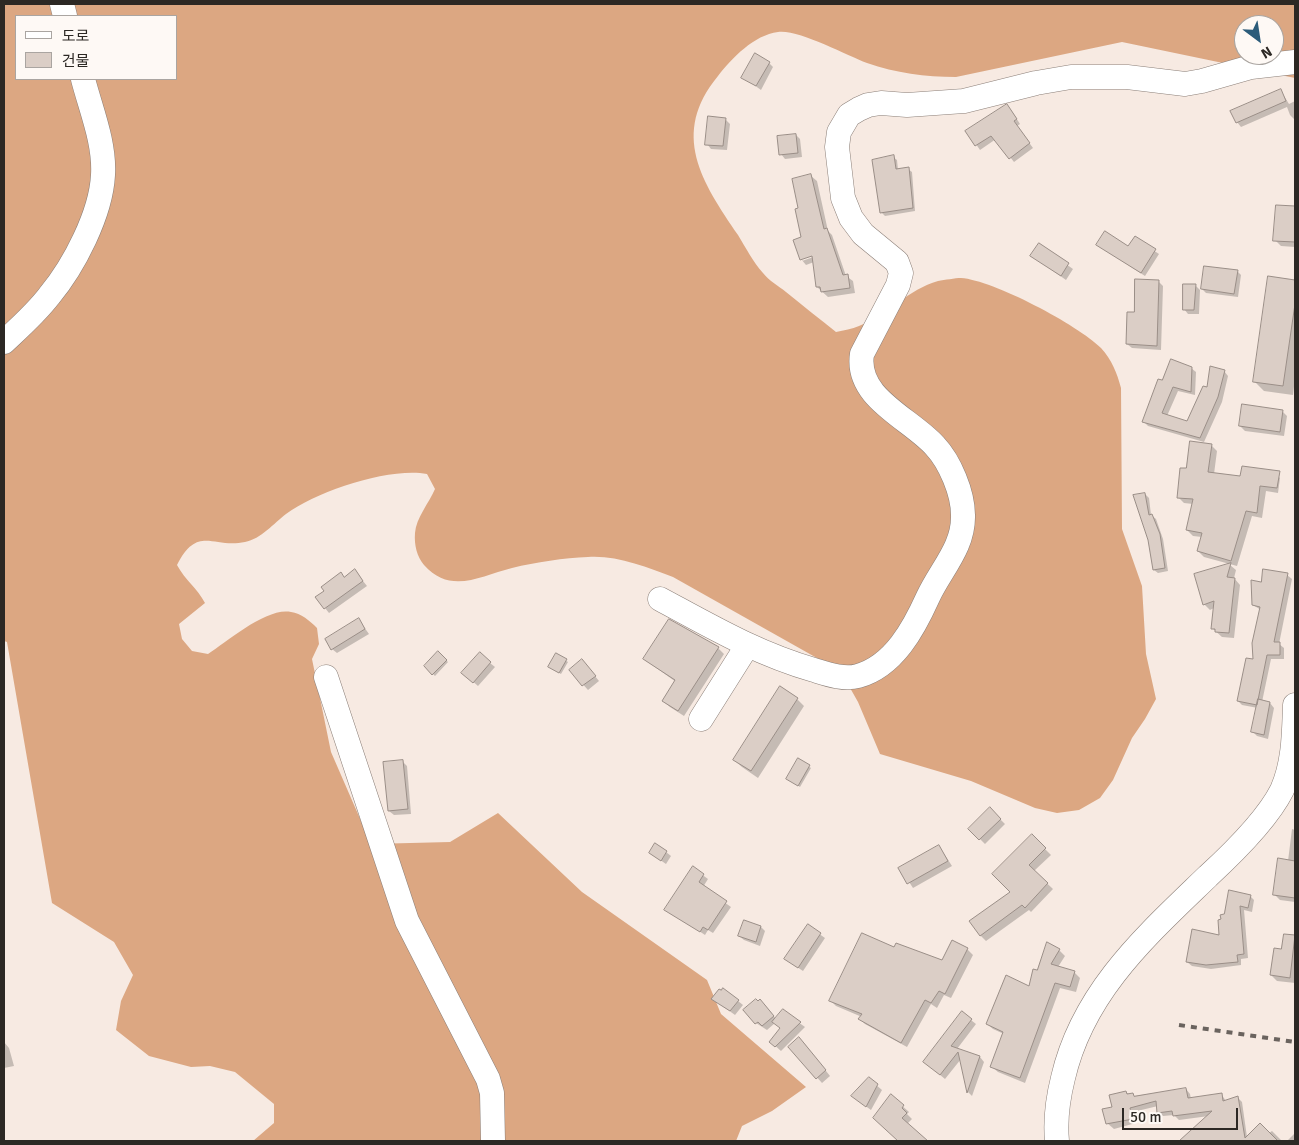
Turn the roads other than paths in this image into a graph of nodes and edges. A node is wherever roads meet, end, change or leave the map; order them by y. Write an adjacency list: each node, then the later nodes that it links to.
1 (1295, 62): 5 (street)
2 (83, 80): 3 (street)
3 (4, 342)
4 (660, 599): 5 (street)
5 (747, 646): 8 (street)
6 (326, 677): 9 (street)
7 (1295, 704): 10 (street)
8 (700, 719)
9 (493, 1141)
10 (1057, 1141)

